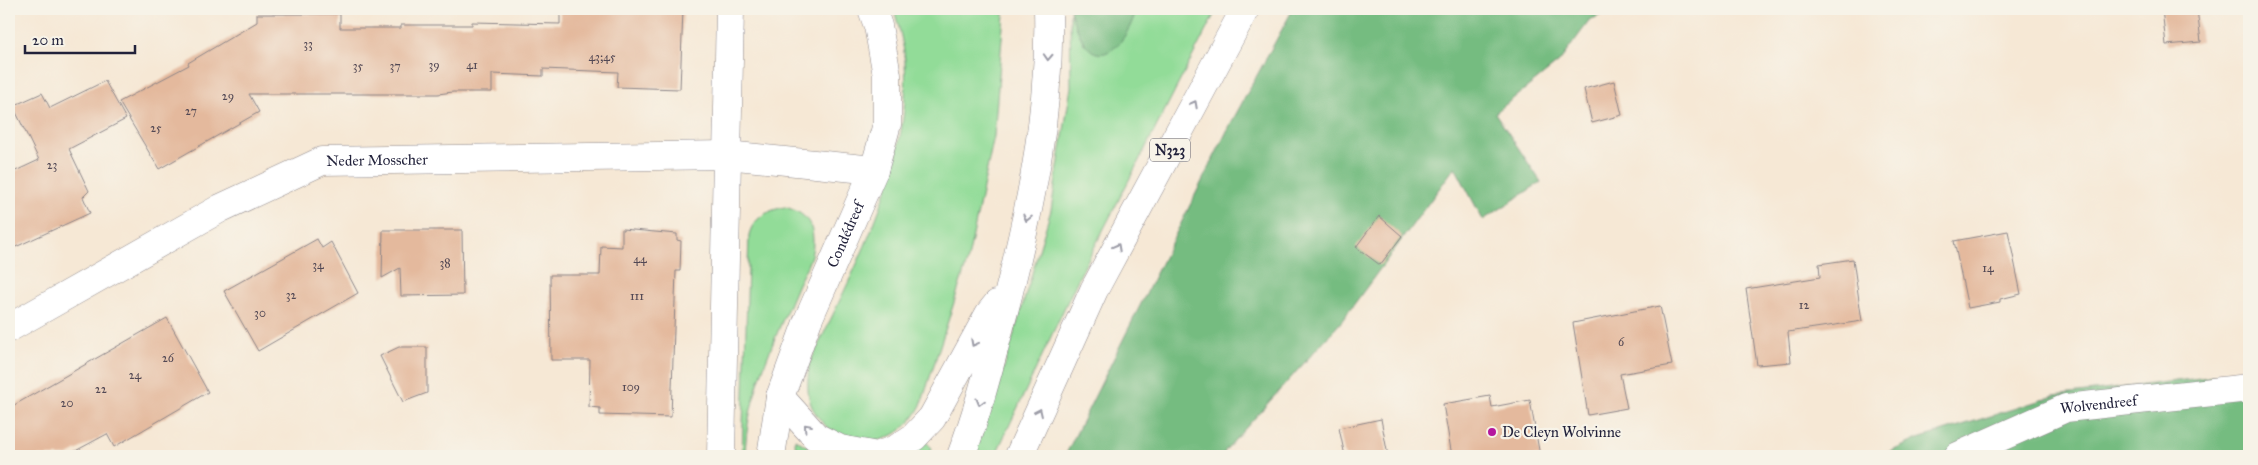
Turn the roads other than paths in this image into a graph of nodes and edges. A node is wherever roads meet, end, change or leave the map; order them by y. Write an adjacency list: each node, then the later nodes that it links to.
1 (730, 9): 5 (main road)
2 (872, 9): 6 (main road, Condédreef)
3 (1048, 9): 7 (main road, one-way to 7)
4 (1245, 9): 14 (main road, N323, one-way to 4)
5 (727, 155): 6 (main road, Neder Mosscher); 8 (main road, Neder Mosscher); 11 (main road)
6 (874, 170): 10 (main road, Condédreef)
7 (1010, 287): 10 (main road, one-way to 10); 13 (main road, one-way to 13)
8 (9, 328)
9 (2249, 388): 15 (main road, Wolvendreef)
10 (780, 397): 12 (main road, Condédreef)
11 (721, 456)
12 (770, 456)
13 (961, 456)
14 (1018, 456)
15 (1958, 456)

